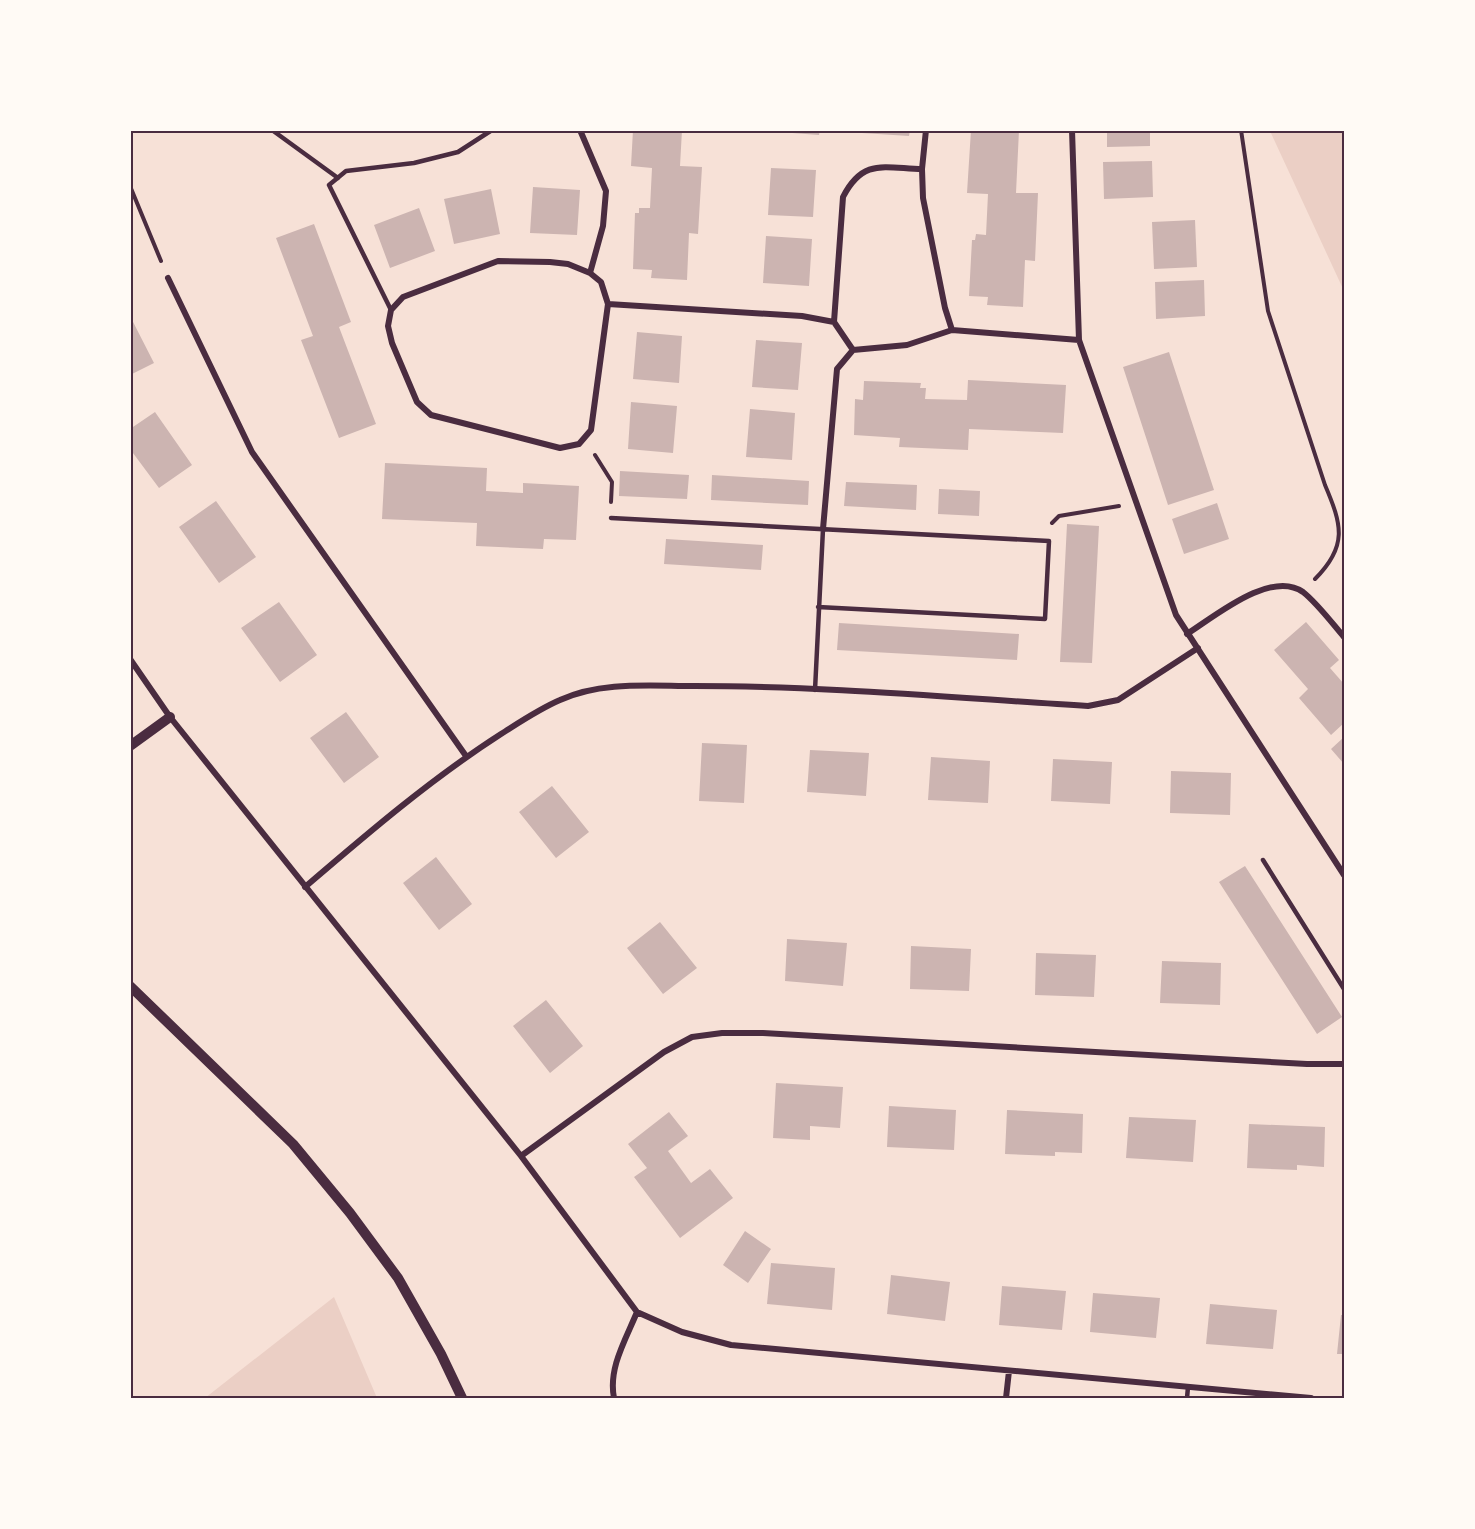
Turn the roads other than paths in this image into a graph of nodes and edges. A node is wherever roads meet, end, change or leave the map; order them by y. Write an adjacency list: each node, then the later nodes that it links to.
1 (272, 130): 7 (lane)
2 (492, 130): 7 (lane)
3 (580, 130): 8 (street)
4 (926, 130): 6 (street)
5 (1072, 130): 14 (street)
6 (922, 169): 12 (street); 13 (street)
7 (338, 178): 11 (lane)
8 (590, 273): 10 (street); 11 (street)
9 (168, 278): 26 (street)
10 (608, 304): 11 (street); 12 (street)
11 (391, 310)
12 (834, 322): 15 (street)
13 (952, 330): 14 (street); 15 (street)
14 (1079, 340): 19 (street)
15 (853, 350): 17 (street)
16 (610, 518): 17 (lane)
17 (823, 529): 18 (lane); 18 (lane)
18 (818, 607): 23 (lane)
19 (1187, 634): 20 (street); 21 (street)
20 (1344, 637)
21 (1198, 648): 23 (street); 28 (street)
22 (130, 659): 24 (street)
23 (814, 690): 26 (street)
24 (170, 717): 25 (street); 29 (street)
25 (130, 746)
26 (466, 756): 29 (street)
27 (1263, 860): 31 (lane)
28 (1344, 874)
29 (305, 887): 33 (street)
30 (130, 986): 38 (street)
31 (1344, 989)
32 (1344, 1064): 33 (street)
33 (521, 1155): 34 (street)
34 (637, 1311): 35 (street); 39 (street)
35 (1009, 1371): 36 (street); 40 (street)
36 (1188, 1387): 37 (street); 41 (lane)
37 (1273, 1397): 42 (street)
38 (462, 1398)
39 (614, 1398)
40 (1006, 1398)
41 (1187, 1398)
42 (1311, 1398)

